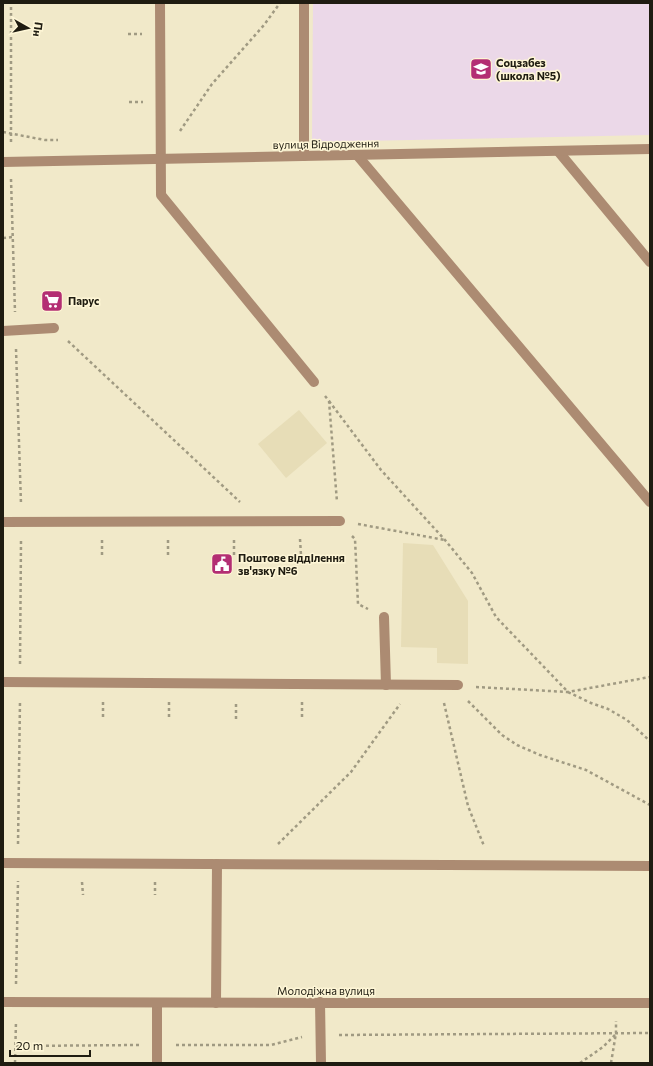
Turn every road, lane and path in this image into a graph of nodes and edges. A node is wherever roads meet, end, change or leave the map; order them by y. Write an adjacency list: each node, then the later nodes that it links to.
1 (160, 3): 8 (street)
2 (280, 3): 8 (path)
3 (304, 3): 7 (street)
4 (650, 149): 5 (street, вулиця Відродження)
5 (558, 151): 6 (street, вулиця Відродження); 12 (street)
6 (357, 155): 7 (street, вулиця Відродження); 17 (street)
7 (304, 156): 8 (street, вулиця Відродження)
8 (161, 159): 9 (street, вулиця Відродження); 15 (street)
9 (3, 162)
10 (13, 237): 11 (path)
11 (3, 238)
12 (650, 262)
13 (54, 328): 14 (street); 18 (path)
14 (3, 330)
15 (314, 382): 16 (path)
16 (329, 401): 19 (path); 21 (path)
17 (650, 502)
18 (260, 521): 19 (street); 20 (street)
19 (340, 521): 21 (path); 22 (path)
20 (3, 522)
21 (445, 540): 28 (path)
22 (384, 617): 25 (street)
23 (650, 677): 28 (path)
24 (3, 682): 25 (street)
25 (386, 685): 26 (street)
26 (419, 685): 27 (street); 33 (path)
27 (449, 685): 28 (path); 30 (path); 34 (path)
28 (568, 692): 29 (path)
29 (650, 741)
30 (650, 805)
31 (3, 864): 32 (street)
32 (217, 864): 33 (street); 41 (street)
33 (261, 864): 34 (street)
34 (491, 865): 35 (street)
35 (650, 866)
36 (3, 1002): 40 (street, Молодіжна вулиця)
37 (320, 1002): 38 (street, Молодіжна вулиця); 41 (street, Молодіжна вулиця); 44 (street)
38 (616, 1003): 39 (street, Молодіжна вулиця); 42 (path)
39 (650, 1003)
40 (157, 1004): 41 (street, Молодіжна вулиця); 43 (street)
41 (216, 1004)
42 (616, 1033): 45 (path); 46 (path)
43 (157, 1063)
44 (321, 1063)
45 (580, 1063)
46 (611, 1063)

